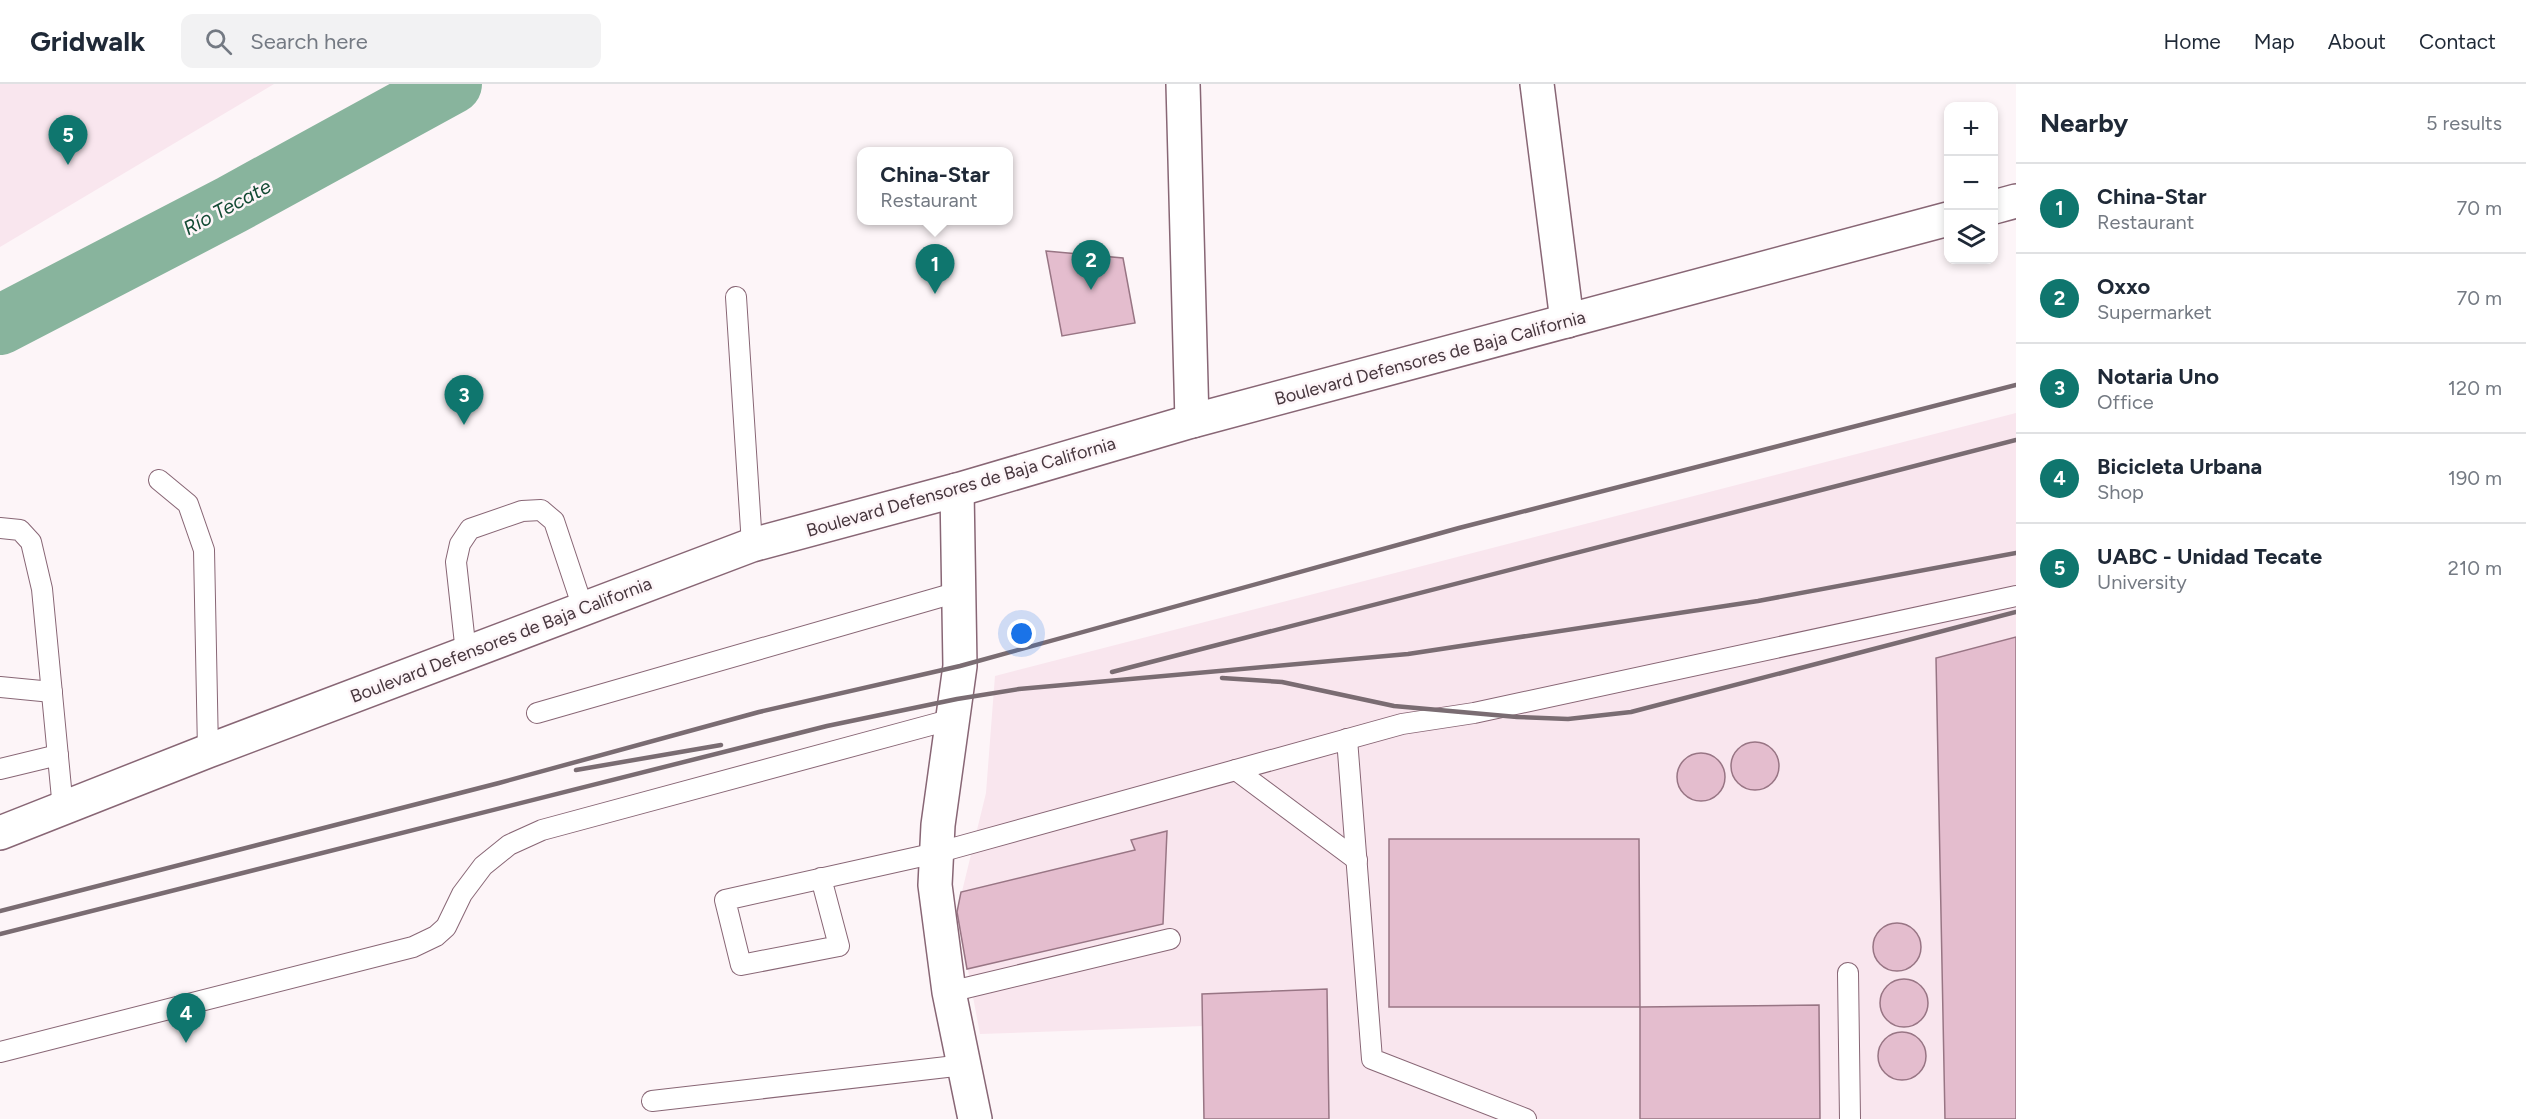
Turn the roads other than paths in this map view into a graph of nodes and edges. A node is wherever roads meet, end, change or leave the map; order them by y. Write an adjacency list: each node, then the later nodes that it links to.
1 (1183, 84): 8 (main road)
2 (1537, 84): 7 (main road)
3 (2016, 201): 4 (main road)
4 (1998, 206)
5 (1944, 220): 7 (main road, Boulevard Defensores de Baja California)
6 (736, 297): 12 (lane)
7 (1567, 321): 8 (main road, Boulevard Defensores de Baja California)
8 (1192, 421): 10 (main road, Boulevard Defensores de Baja California)
9 (159, 480): 22 (lane)
10 (957, 490): 12 (main road, Boulevard Defensores de Baja California); 13 (main road)
11 (0, 528): 18 (lane)
12 (752, 545): 15 (main road, Boulevard Defensores de Baja California)
13 (958, 592): 19 (lane); 20 (main road)
14 (2016, 596): 21 (lane)
15 (583, 608): 16 (main road, Boulevard Defensores de Baja California); 16 (lane)
16 (466, 653): 22 (main road, Boulevard Defensores de Baja California)
17 (0, 687): 18 (lane)
18 (52, 692): 23 (lane)
19 (537, 713)
20 (953, 719): 28 (main road); 34 (lane)
21 (1347, 739): 25 (lane); 29 (lane)
22 (208, 751): 26 (main road, Boulevard Defensores de Baja California)
23 (58, 755): 24 (lane); 26 (lane)
24 (0, 769)
25 (1236, 770): 28 (lane); 29 (lane)
26 (63, 808): 27 (main road, Boulevard Defensores de Baja California)
27 (0, 833)
28 (936, 853): 30 (lane); 33 (main road)
29 (1357, 860): 38 (lane)
30 (821, 878): 30 (lane)
31 (1170, 939): 33 (lane)
32 (1848, 973): 39 (lane)
33 (949, 992): 35 (main road)
34 (0, 1052)
35 (964, 1065): 36 (lane); 37 (main road)
36 (652, 1101)
37 (975, 1119)
38 (1526, 1119)
39 (1850, 1119)

